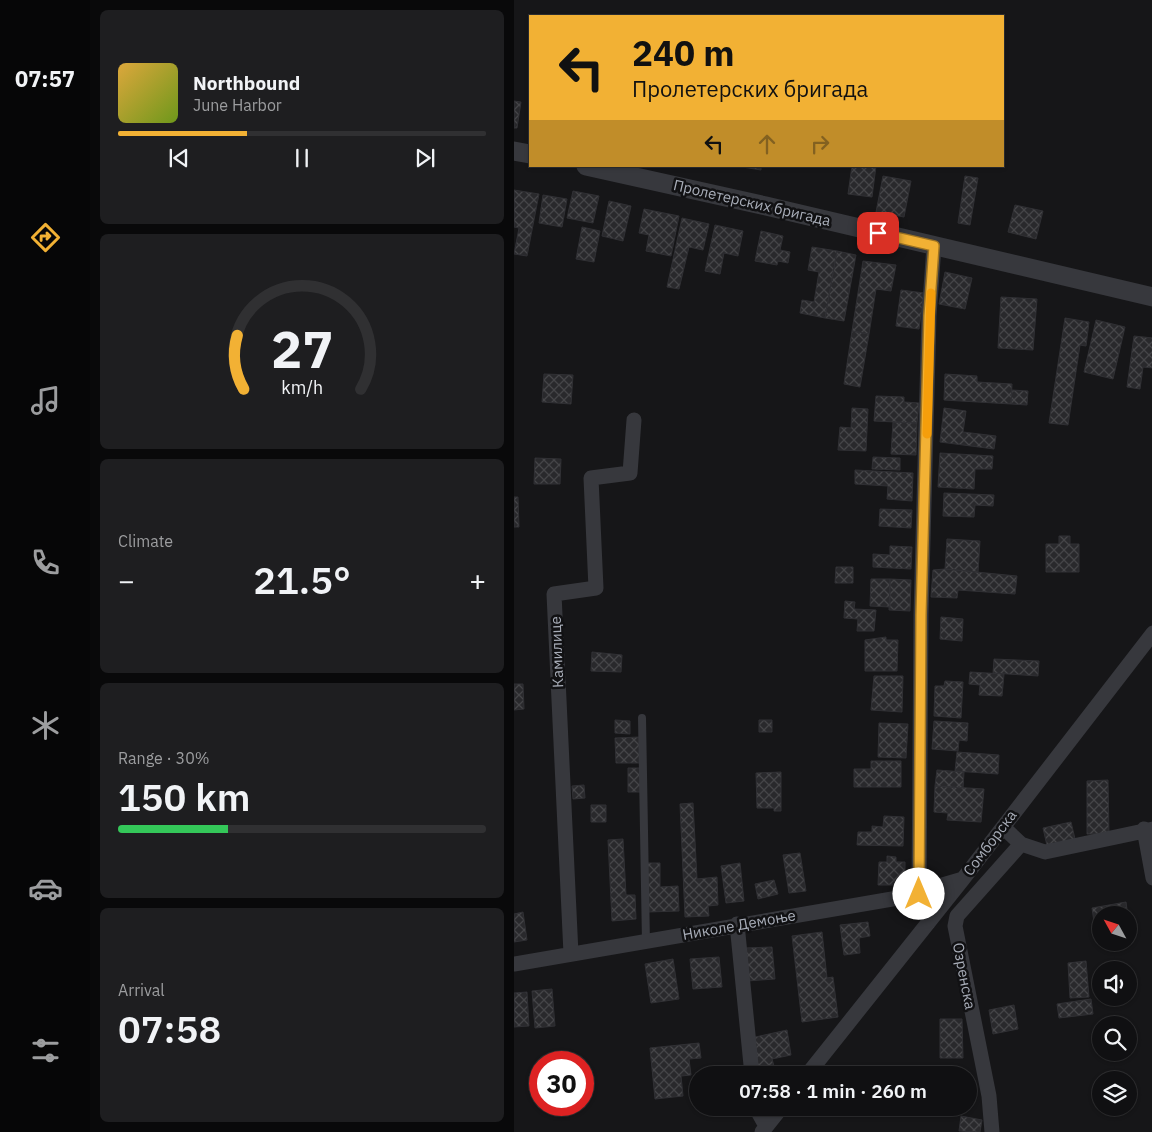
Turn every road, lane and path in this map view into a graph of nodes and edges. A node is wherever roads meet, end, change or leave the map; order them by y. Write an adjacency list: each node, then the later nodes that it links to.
1 (514, 150): 2 (street)
2 (529, 154)
3 (590, 167): 4 (street, Пролетерских бригада)
4 (934, 246): 5 (street, Пролетерских бригада); 14 (street)
5 (1152, 297)
6 (634, 420): 18 (street, Камилице)
7 (1152, 633): 9 (street, Сомборска)
8 (642, 718): 17 (lane)
9 (1003, 826): 11 (street); 13 (street, Сомборска)
10 (1148, 829): 11 (street); 12 (street)
11 (1021, 844): 25 (street, Озренска)
12 (1152, 878)
13 (963, 879): 14 (street, Николе Демоње); 15 (street, Сомборска)
14 (919, 894): 15 (street); 16 (street, Николе Демоње)
15 (929, 922): 21 (street, Сомборска)
16 (736, 924): 17 (street, Николе Демоње); 20 (street)
17 (646, 943): 18 (street, Николе Демоње)
18 (571, 954): 19 (street, Николе Демоње)
19 (514, 964)
20 (751, 1066)
21 (814, 1066)
22 (759, 1116): 24 (street)
23 (775, 1116): 24 (street)
24 (764, 1129)
25 (992, 1132)

